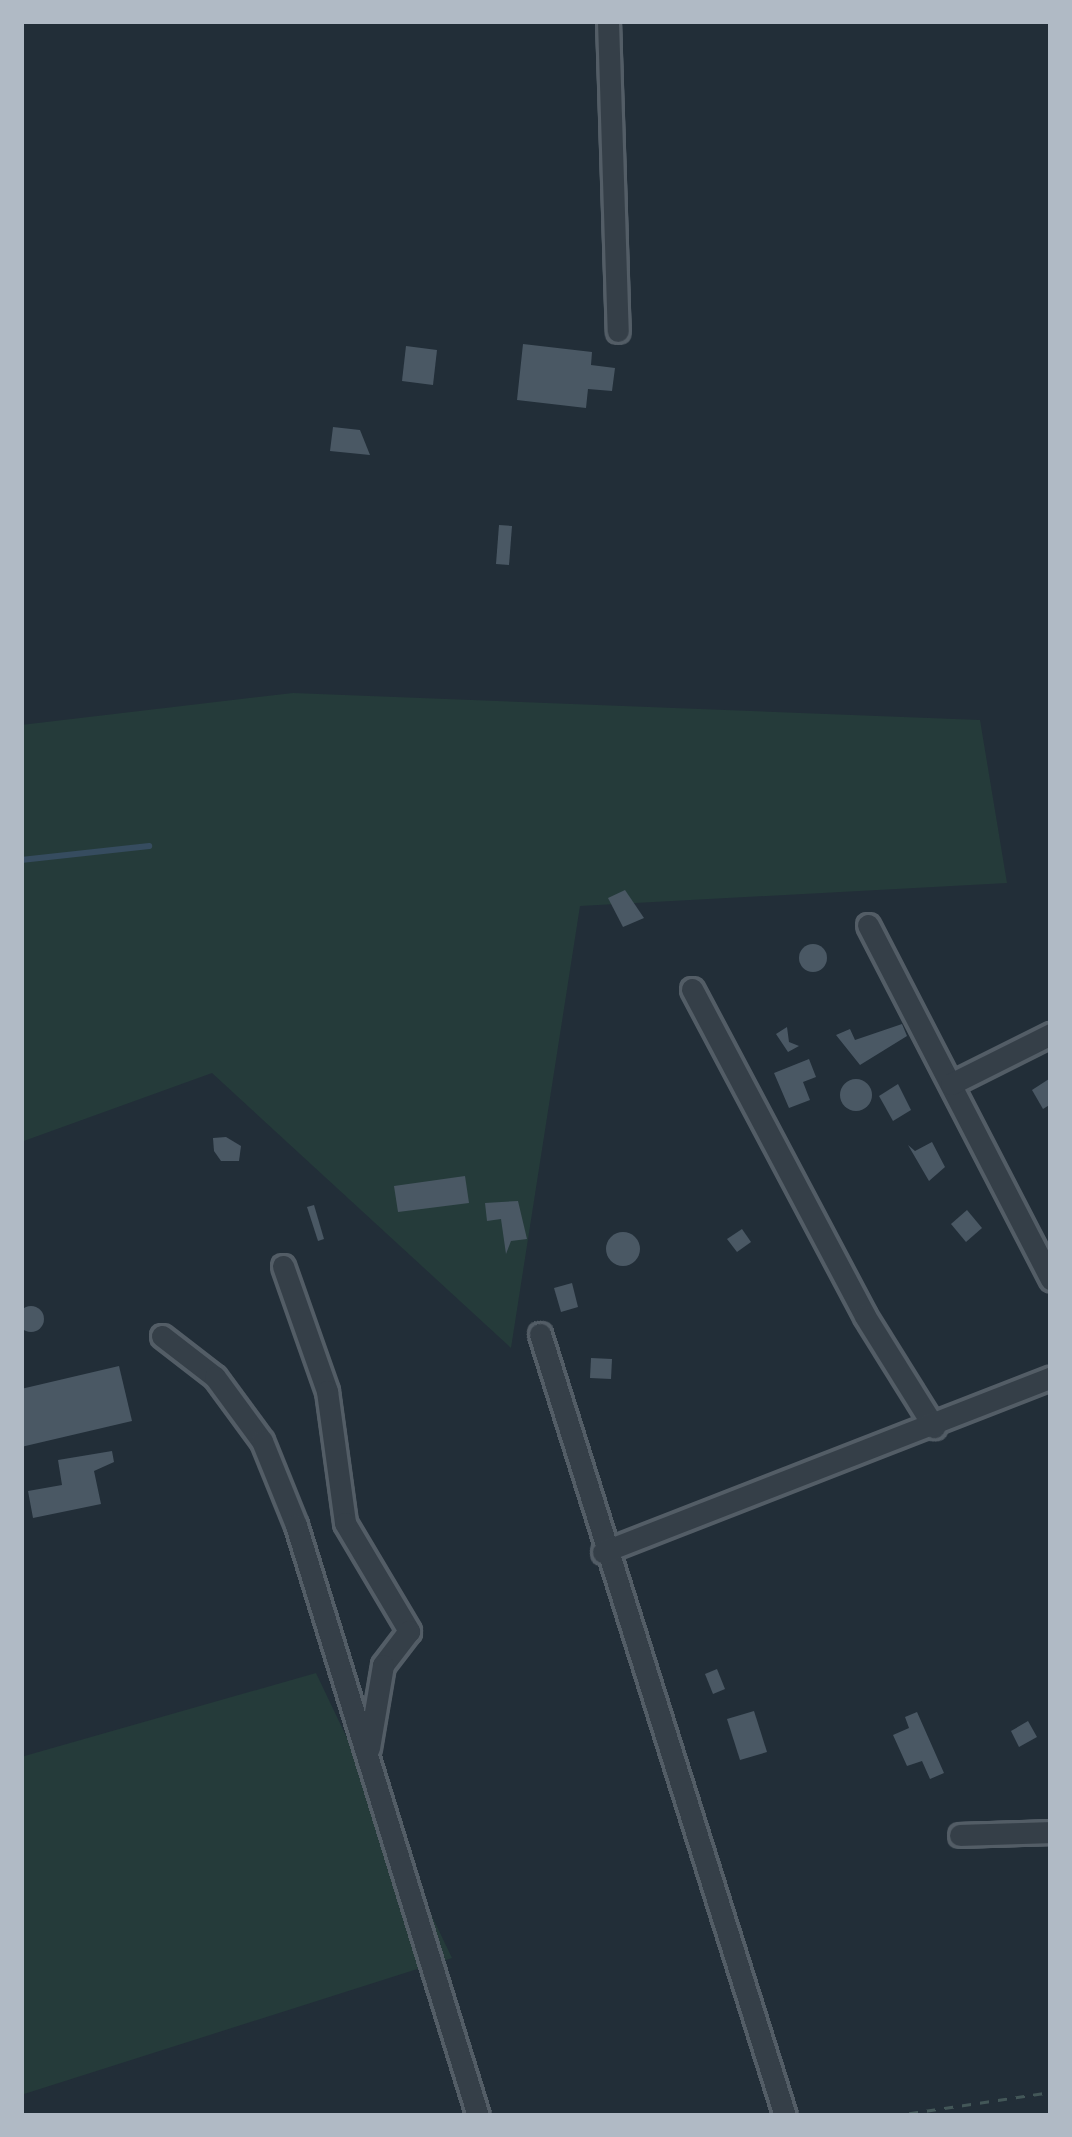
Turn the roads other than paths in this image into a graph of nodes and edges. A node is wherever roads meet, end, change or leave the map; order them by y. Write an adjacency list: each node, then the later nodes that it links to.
1 (608, 21): 2 (street)
2 (618, 331)
3 (868, 925): 6 (street)
4 (692, 989): 12 (street)
5 (1051, 1034): 6 (street)
6 (951, 1084): 8 (street)
7 (283, 1266): 14 (street)
8 (1051, 1280)
9 (540, 1334): 13 (street)
10 (162, 1336): 14 (street)
11 (1051, 1377): 12 (street)
12 (934, 1427): 13 (street)
13 (603, 1552): 18 (street)
14 (368, 1754): 17 (street)
15 (1051, 1832): 16 (street)
16 (960, 1835)
17 (478, 2116)
18 (785, 2116)

